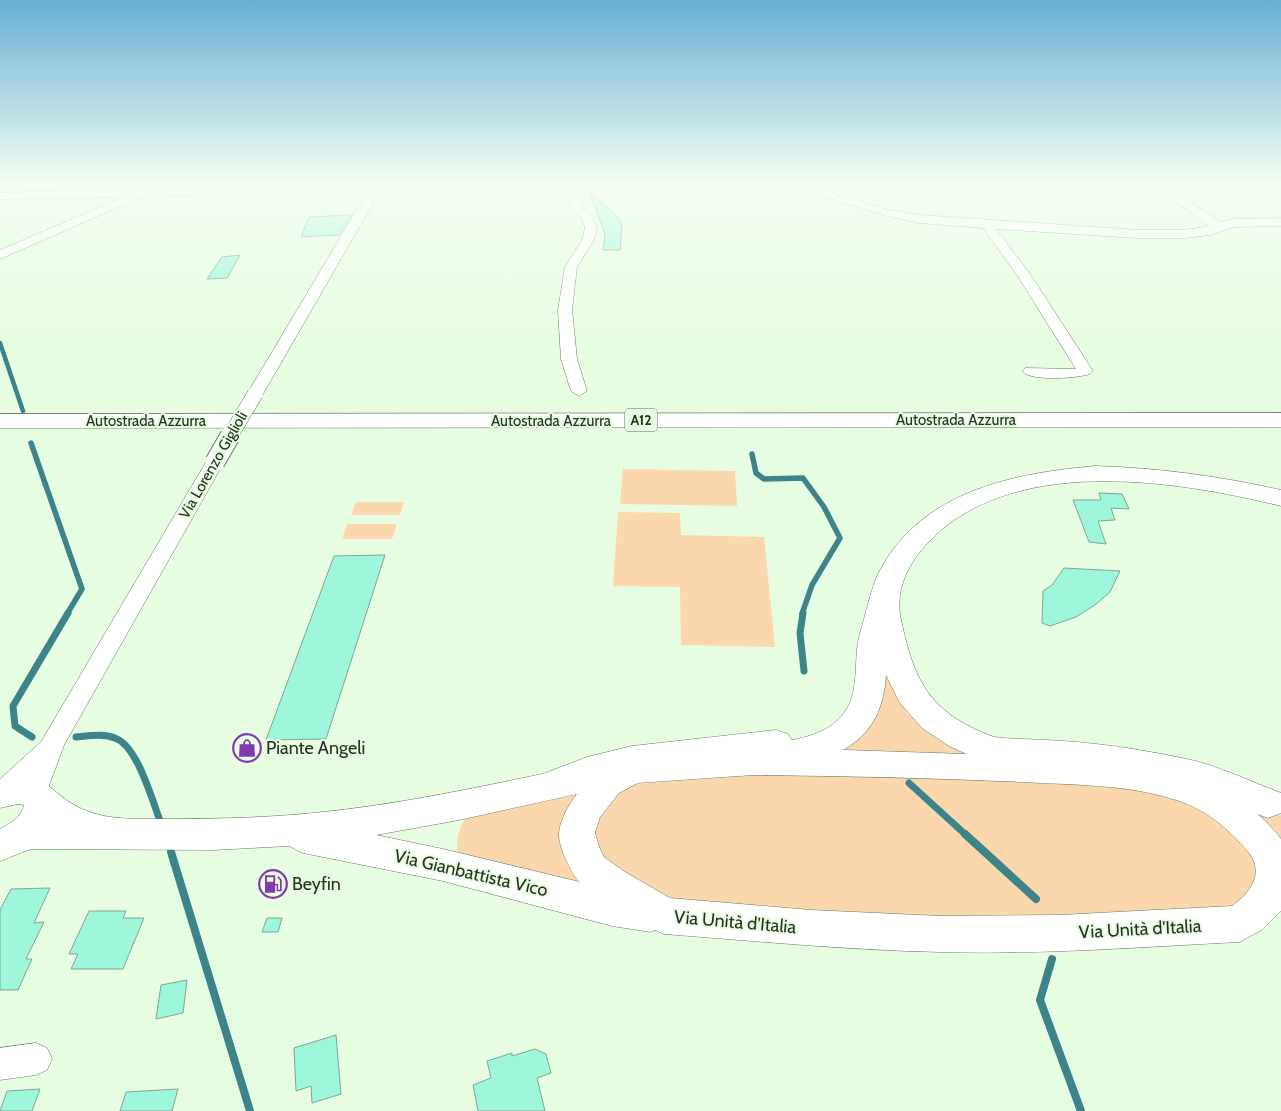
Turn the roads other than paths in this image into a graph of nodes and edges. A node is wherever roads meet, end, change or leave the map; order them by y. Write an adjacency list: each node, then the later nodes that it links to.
1 (46, 235): 5 (street)
2 (348, 235): 16 (street, Via Lorenzo Giglioli, bridge)
3 (589, 235): 7 (street)
4 (994, 235): 6 (street)
5 (0, 255)
6 (1030, 371)
7 (579, 391)
8 (1281, 414): 9 (main road)
9 (1158, 420): 10 (main road, Autostrada Azzurra / A12); 11 (main road, Autostrada Azzurra / A12)
10 (1281, 420)
11 (0, 421)
12 (0, 435): 13 (main road, Autostrada Azzurra / A12)
13 (1281, 435)
14 (1281, 498): 15 (main road)
15 (884, 608): 17 (main road); 18 (main road); 22 (main road)
16 (52, 744): 24 (street, Via Lorenzo Giglioli); 24 (street, Via Lorenzo Giglioli)
17 (991, 750): 20 (main road); 23 (main road)
18 (753, 761): 19 (main road, Via Unità d'Italia); 20 (main road, Via Unità d'Italia)
19 (633, 770): 22 (main road, Via Gianbattista Vico); 26 (main road, Via Unità d'Italia)
20 (1050, 770): 21 (main road, Via Unità d'Italia)
21 (1180, 786): 23 (main road, Via Unità d'Italia); 28 (main road, Via Unità d'Italia)
22 (547, 788): 25 (main road, Via Gianbattista Vico)
23 (1275, 804)
24 (17, 810): 25 (main road, Via Gianbattista Vico)
25 (277, 832): 26 (main road, Via Gianbattista Vico)
26 (664, 916): 28 (main road, Via Unità d'Italia)
27 (1281, 919): 28 (main road, Via Unità d'Italia)
28 (1239, 924)
29 (36, 1060): 30 (street)
30 (0, 1064)

